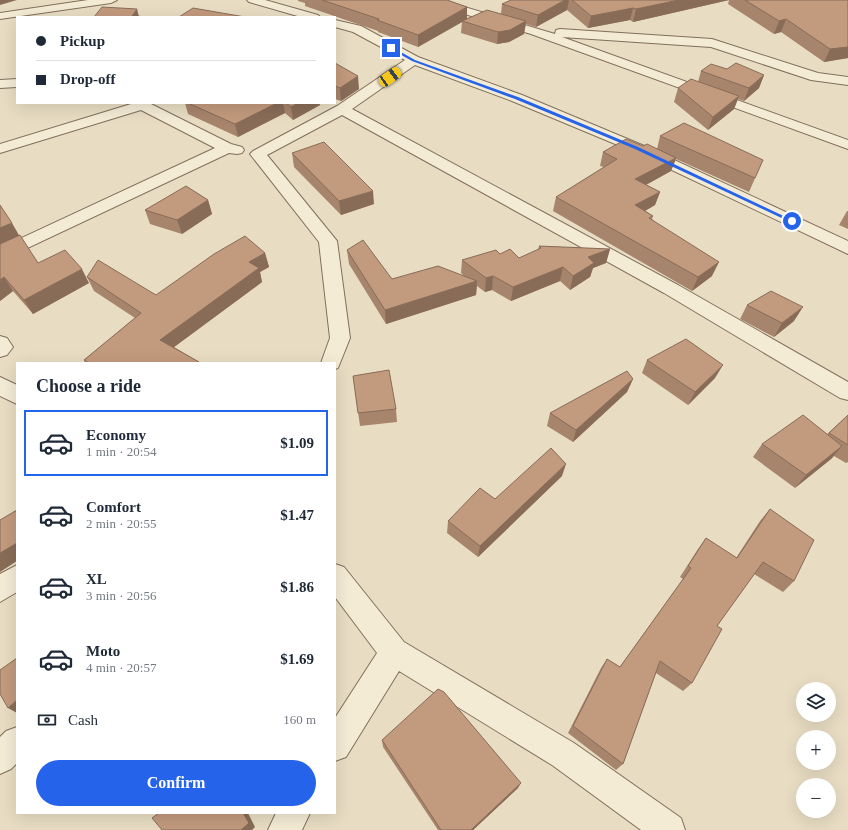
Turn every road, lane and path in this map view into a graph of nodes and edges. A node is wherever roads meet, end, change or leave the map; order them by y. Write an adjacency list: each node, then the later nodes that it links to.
1 (111, 0): 4 (street)
2 (253, 0): 5 (street)
3 (429, 0): 7 (street)
4 (0, 16)
5 (310, 16)
6 (336, 23): 8 (street)
7 (535, 31): 9 (street); 14 (street)
8 (414, 60): 13 (street); 18 (street)
9 (848, 81)
10 (16, 83): 11 (street)
11 (0, 84)
12 (140, 104): 15 (street); 16 (street)
13 (342, 109): 17 (street); 24 (street)
14 (848, 145)
15 (227, 148): 17 (street); 19 (street)
16 (0, 149)
17 (258, 154): 22 (street)
18 (848, 248)
19 (0, 255)
20 (0, 343): 21 (street)
21 (0, 350)
22 (331, 362)
23 (0, 385): 25 (street)
24 (848, 392)
25 (16, 395)
26 (336, 577): 29 (street)
27 (16, 578): 28 (street)
28 (0, 589)
29 (394, 652): 31 (street); 35 (street)
30 (16, 743): 32 (street)
31 (336, 744)
32 (0, 758)
33 (293, 814): 34 (street)
34 (284, 830)
35 (669, 830)

